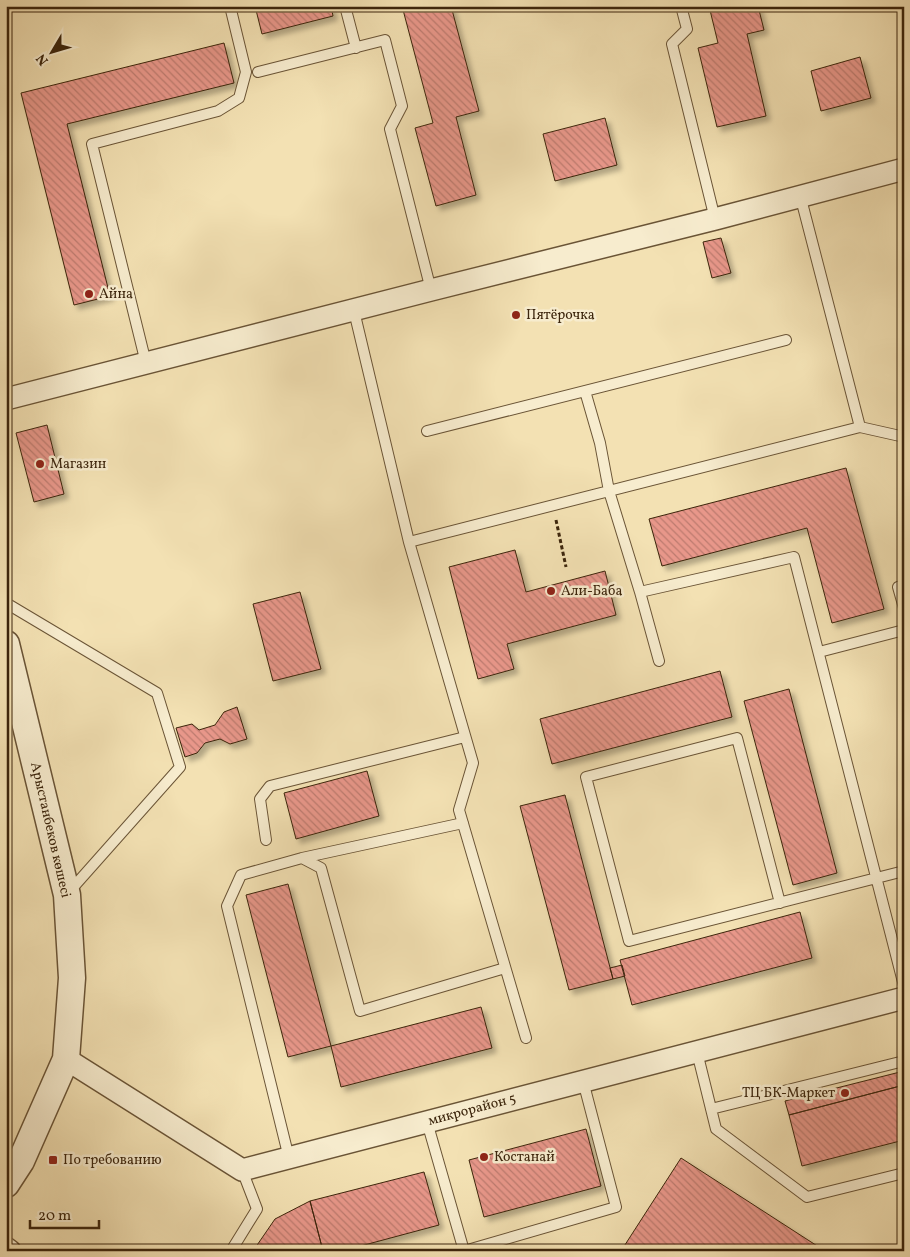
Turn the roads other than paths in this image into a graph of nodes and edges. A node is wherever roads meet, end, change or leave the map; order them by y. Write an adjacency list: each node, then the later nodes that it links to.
1 (230, 6): 12 (lane)
2 (345, 6): 4 (lane)
3 (681, 6): 8 (lane)
4 (356, 48): 5 (lane); 9 (lane)
5 (258, 72)
6 (904, 169): 7 (street)
7 (800, 195): 8 (street); 15 (lane)
8 (715, 219): 9 (street)
9 (431, 290): 10 (street)
10 (354, 311): 12 (street); 19 (lane)
11 (786, 340): 13 (lane)
12 (146, 364): 14 (street)
13 (585, 391): 16 (lane); 18 (lane)
14 (6, 399)
15 (860, 427): 17 (lane); 18 (lane)
16 (427, 431)
17 (904, 435)
18 (608, 491): 19 (lane); 21 (lane)
19 (409, 542): 28 (lane)
20 (904, 585): 23 (lane)
21 (640, 592): 26 (lane); 27 (lane)
22 (6, 603): 34 (lane)
23 (904, 608)
24 (904, 630): 26 (lane)
25 (6, 644): 34 (street, Арыстанбеков көшесі)
26 (819, 652): 33 (lane)
27 (659, 661)
28 (466, 737): 29 (lane); 30 (lane)
29 (463, 823): 31 (lane); 36 (lane)
30 (266, 840)
31 (302, 858): 36 (lane); 46 (lane)
32 (904, 872): 33 (lane)
33 (876, 878): 35 (lane); 37 (lane)
34 (67, 895): 41 (street, Арыстанбеков көшесі)
35 (780, 903): 35 (lane)
36 (505, 968): 39 (lane)
37 (904, 986)
38 (904, 998): 40 (street, микрорайон 5)
39 (526, 1038)
40 (698, 1052): 43 (street, микрорайон 5); 44 (lane)
41 (66, 1059): 47 (street); 49 (street, Арыстанбеков көшесі)
42 (904, 1062): 44 (lane)
43 (583, 1081): 45 (street, микрорайон 5); 53 (lane)
44 (711, 1109): 48 (lane)
45 (427, 1122): 46 (street, микрорайон 5); 53 (lane)
46 (289, 1158): 47 (street, микрорайон 5)
47 (242, 1170): 52 (lane)
48 (904, 1173)
49 (6, 1184)
50 (6, 1248): 51 (street)
51 (10, 1251)
52 (230, 1251)
53 (463, 1251)

